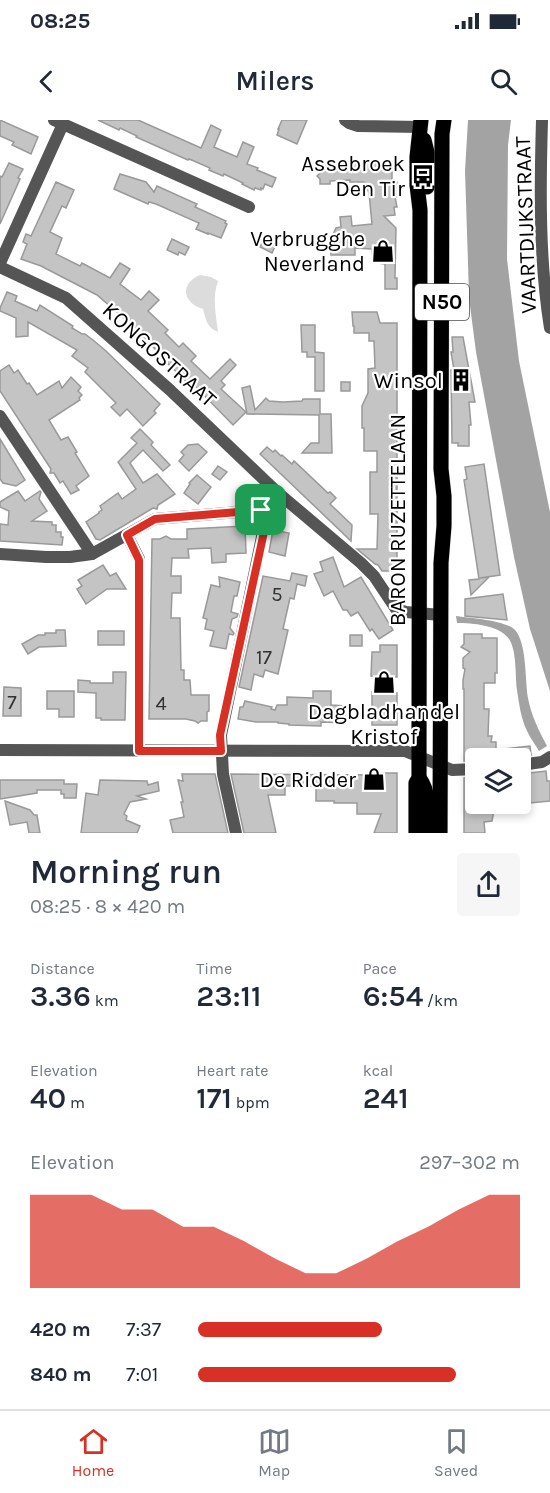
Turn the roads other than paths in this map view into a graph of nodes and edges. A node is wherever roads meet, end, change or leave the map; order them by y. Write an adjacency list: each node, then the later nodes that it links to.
1 (345, 120): 4 (street)
2 (542, 120): 8 (street, VAARTDIJKSTRAAT)
3 (59, 122): 6 (street); 7 (street)
4 (421, 123): 15 (main road, BARON RUZETTELAAN / N50)
5 (441, 125): 16 (main road, BARON RUZETTELAAN / N50)
6 (249, 207)
7 (0, 265): 10 (street, KONGOSTRAAT)
8 (550, 328)
9 (0, 416): 14 (street)
10 (277, 492): 11 (street); 15 (street, KONGOSTRAAT)
11 (261, 510): 12 (street); 19 (street)
12 (127, 535): 14 (street); 18 (street)
13 (0, 554): 14 (street)
14 (92, 554)
15 (420, 614): 16 (street, KONGOSTRAAT); 20 (main road, BARON RUZETTELAAN / N50)
16 (441, 615): 23 (main road, BARON RUZETTELAAN / N50)
17 (0, 750): 18 (street)
18 (139, 751): 19 (street)
19 (221, 751): 20 (street); 26 (street)
20 (419, 757): 23 (street); 25 (main road, BARON RUZETTELAAN / N50)
21 (546, 760): 22 (street)
22 (531, 763)
23 (441, 765): 24 (street); 29 (main road, BARON RUZETTELAAN / N50)
24 (465, 769)
25 (419, 778): 27 (main road, BARON RUZETTELAAN / N50); 28 (main road, BARON RUZETTELAAN / N50)
26 (236, 833)
27 (416, 833)
28 (425, 833)
29 (440, 833)

